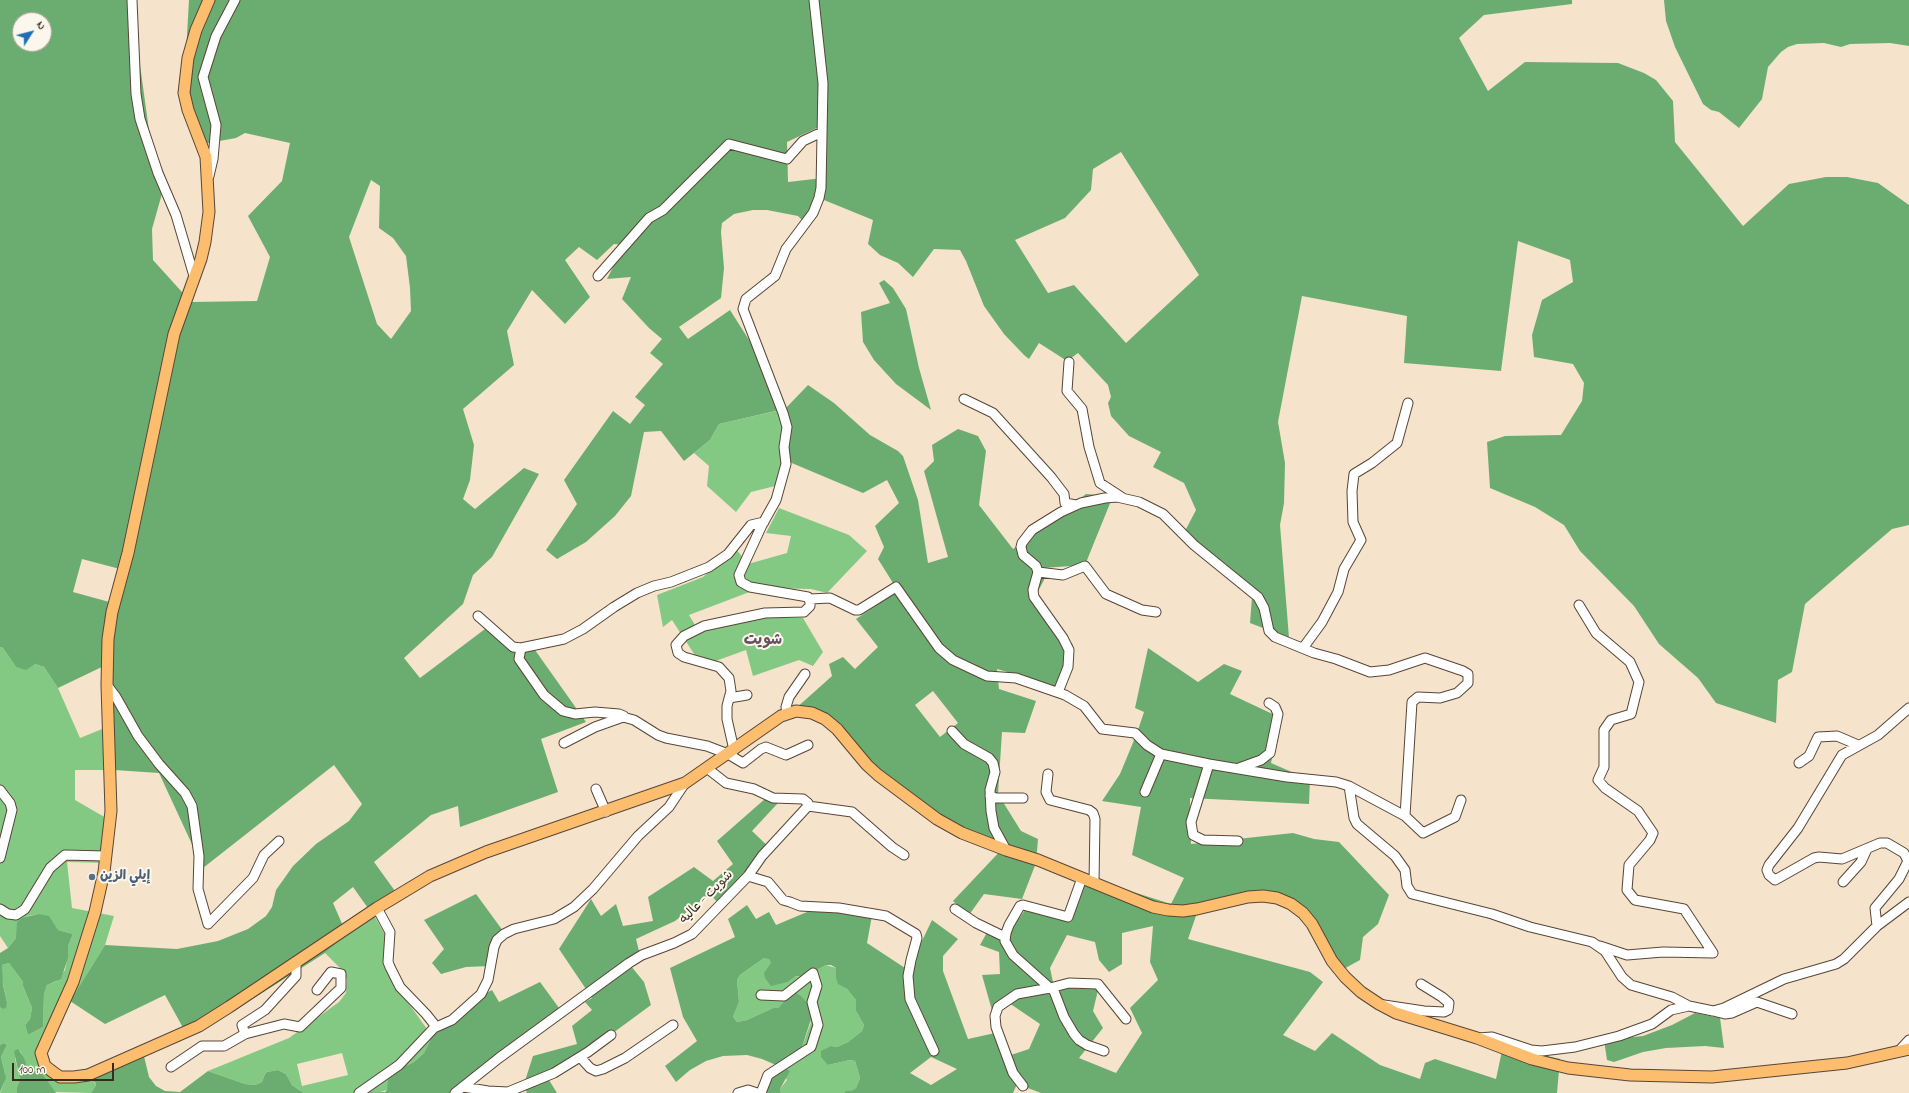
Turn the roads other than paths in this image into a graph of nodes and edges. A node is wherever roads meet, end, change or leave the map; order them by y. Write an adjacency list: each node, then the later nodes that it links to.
1 (132, 0): 7 (street)
2 (209, 0): 6 (main road)
3 (235, 0): 6 (street)
4 (814, 0): 5 (street)
5 (822, 132): 8 (street); 14 (street)
6 (208, 179): 7 (main road)
7 (194, 276): 23 (main road)
8 (598, 276)
9 (1069, 362): 12 (street)
10 (964, 399): 13 (street)
11 (1408, 404): 21 (street)
12 (1124, 499): 13 (street); 21 (street)
13 (1076, 505): 15 (street)
14 (764, 522): 16 (street); 20 (street)
15 (1038, 572): 18 (street); 24 (street)
16 (810, 599): 24 (street); 26 (street)
17 (1578, 605): 70 (street)
18 (1156, 612)
19 (478, 616): 20 (street)
20 (521, 648): 30 (street)
21 (1303, 648): 52 (street)
22 (805, 674): 29 (street)
23 (107, 685): 53 (street); 58 (main road)
24 (1058, 692): 36 (street)
25 (747, 695): 26 (street)
26 (729, 698): 35 (street)
27 (1269, 703): 39 (street)
28 (1909, 708): 34 (street)
29 (787, 713): 35 (main road); 56 (main road)
30 (627, 717): 32 (street); 35 (street)
31 (952, 731): 47 (street)
32 (564, 743)
33 (808, 745): 35 (street)
34 (1858, 745): 37 (street); 55 (street)
35 (731, 752): 40 (main road)
36 (1161, 754): 38 (street); 46 (street)
37 (1799, 762)
38 (1209, 764): 39 (street); 54 (street)
39 (1237, 768): 43 (street)
40 (708, 769): 42 (main road); 50 (street)
41 (1048, 774): 63 (street)
42 (685, 783): 51 (main road); 82 (street)
43 (1349, 786): 52 (street); 70 (street)
44 (596, 789): 51 (street)
45 (0, 790): 59 (street)
46 (1145, 792)
47 (990, 796): 48 (street); 56 (street)
48 (1023, 798)
49 (1461, 800): 52 (street)
50 (808, 806): 57 (street); 60 (street, شويت - عاليه)
51 (606, 812): 65 (main road)
52 (1405, 816)
53 (279, 841)
54 (1238, 841)
55 (1867, 849): 62 (street); 68 (street)
56 (1006, 850): 61 (main road)
57 (904, 855)
58 (105, 856): 66 (street); 71 (main road)
59 (0, 858)
60 (748, 876): 88 (street); 94 (street, شويت - عاليه)
61 (1082, 878): 63 (main road); 69 (street)
62 (1843, 882)
63 (1094, 883): 76 (main road)
64 (1909, 902): 68 (street)
65 (377, 908): 71 (main road); 82 (street)
66 (0, 909)
67 (955, 909): 69 (street)
68 (1877, 926): 78 (street)
69 (1006, 937): 73 (street)
70 (1600, 946): 77 (street)
71 (296, 962): 83 (street)
72 (1421, 984): 76 (street)
73 (1050, 988): 80 (street); 89 (street); 93 (street)
74 (317, 990): 83 (street)
75 (761, 995): 99 (street)
76 (1379, 1004): 85 (main road)
77 (1689, 1006): 78 (street); 85 (street)
78 (1713, 1011): 79 (street)
79 (1792, 1014)
80 (1126, 1019)
81 (673, 1025): 91 (street)
82 (434, 1028): 95 (street)
83 (245, 1034): 92 (street)
84 (611, 1035): 91 (street)
85 (1477, 1038): 90 (main road)
86 (1909, 1040): 90 (street)
87 (1909, 1048): 90 (main road)
88 (934, 1051)
89 (1104, 1051)
90 (1897, 1053)
91 (580, 1057): 94 (street)
92 (171, 1067)
93 (1023, 1086)
94 (463, 1087): 96 (street, شويت - عاليه)
95 (359, 1093)
96 (455, 1093)
97 (738, 1093): 98 (street)
98 (757, 1093)
99 (762, 1093)

